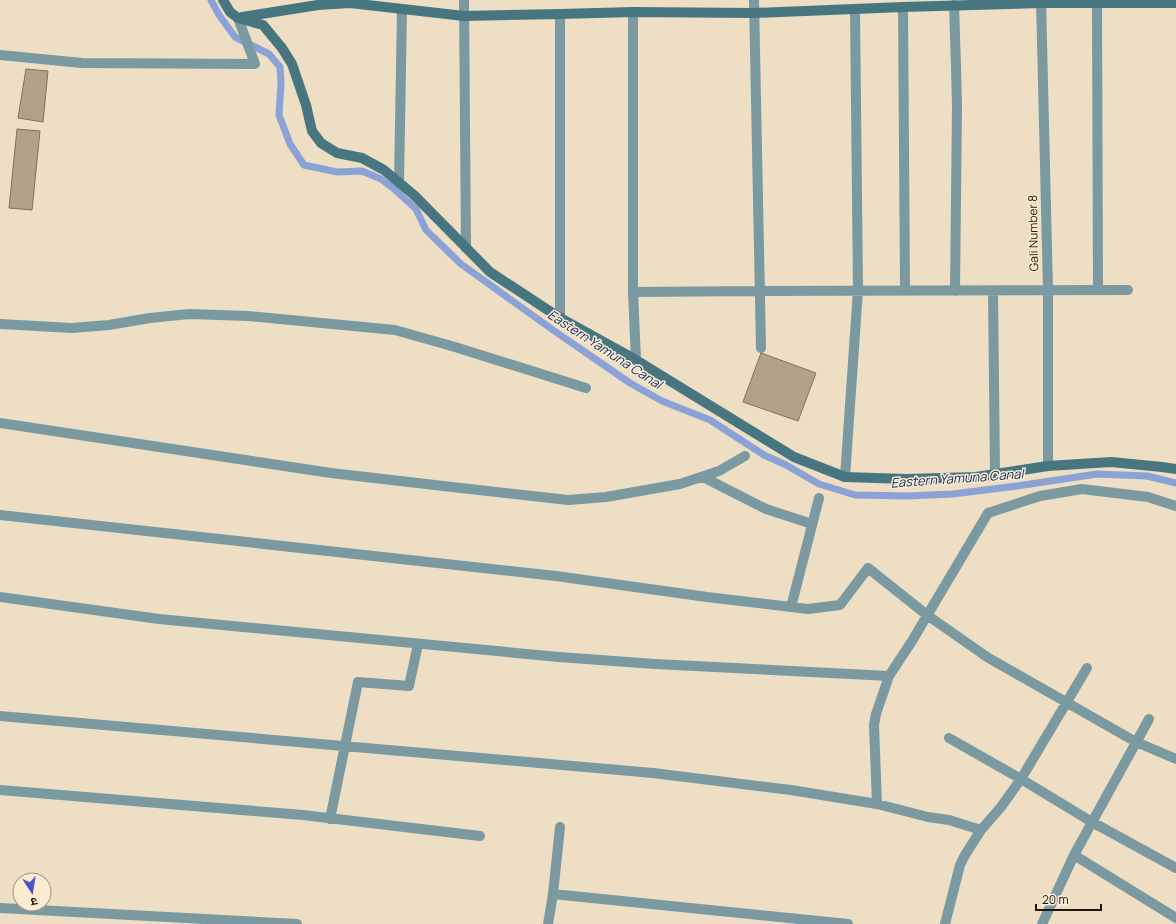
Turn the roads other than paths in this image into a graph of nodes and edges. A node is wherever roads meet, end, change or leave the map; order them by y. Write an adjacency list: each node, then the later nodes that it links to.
1 (223, 0): 15 (street)
2 (464, 0): 14 (street)
3 (754, 0): 12 (street)
4 (1041, 2): 5 (street); 7 (street); 21 (street, Gali Number 8)
5 (1097, 2): 6 (street); 22 (street)
6 (1176, 2)
7 (954, 5): 8 (street); 26 (street)
8 (903, 7): 10 (street); 25 (street)
9 (402, 9): 14 (street); 15 (street); 17 (street)
10 (855, 9): 12 (street); 19 (street)
11 (633, 12): 12 (street); 13 (street); 27 (street)
12 (754, 13): 24 (street)
13 (560, 14): 14 (street); 28 (street)
14 (464, 16): 18 (street)
15 (238, 18): 16 (street); 17 (street)
16 (0, 55)
17 (399, 183): 18 (street)
18 (466, 248): 28 (street)
19 (858, 290): 24 (street); 25 (street); 39 (street)
20 (993, 290): 21 (street); 26 (street); 37 (street)
21 (1048, 290): 22 (street); 35 (street, Gali Number 8)
22 (1098, 290): 23 (street)
23 (1128, 290)
24 (760, 291): 27 (street); 30 (street)
25 (906, 291): 26 (street)
26 (955, 291)
27 (633, 292): 31 (street)
28 (560, 318): 31 (street)
29 (0, 324): 32 (street)
30 (761, 348)
31 (636, 360): 39 (street)
32 (586, 388)
33 (0, 423): 38 (street)
34 (744, 456): 38 (street)
35 (1048, 466): 36 (street); 37 (street)
36 (1176, 469)
37 (995, 474): 39 (street)
38 (702, 477): 43 (street)
39 (845, 477)
40 (819, 498): 43 (street)
41 (1176, 506): 46 (street)
42 (0, 515): 45 (street)
43 (812, 524): 45 (street)
44 (0, 597): 47 (street)
45 (791, 607): 46 (street)
46 (928, 615): 49 (street); 50 (street)
47 (418, 644): 49 (street); 55 (street)
48 (1087, 668): 50 (street)
49 (889, 676): 59 (street)
50 (1066, 702): 54 (street); 57 (street)
51 (0, 716): 55 (street)
52 (1148, 719): 54 (street)
53 (948, 738): 57 (street)
54 (1136, 742): 56 (street); 61 (street)
55 (345, 746): 59 (street); 60 (street)
56 (1176, 759)
57 (1021, 779): 61 (street); 63 (street)
58 (0, 790): 60 (street)
59 (877, 804): 63 (street)
60 (330, 819): 64 (street)
61 (1092, 822): 65 (street); 66 (street)
62 (560, 827): 67 (street)
63 (981, 830): 73 (street)
64 (480, 836)
65 (1074, 855): 69 (street); 74 (street)
66 (1176, 868)
67 (553, 894): 71 (street); 72 (street)
68 (0, 908): 70 (street)
69 (1176, 918)
70 (297, 924)
71 (548, 924)
72 (848, 924)
73 (945, 924)
74 (1042, 924)

